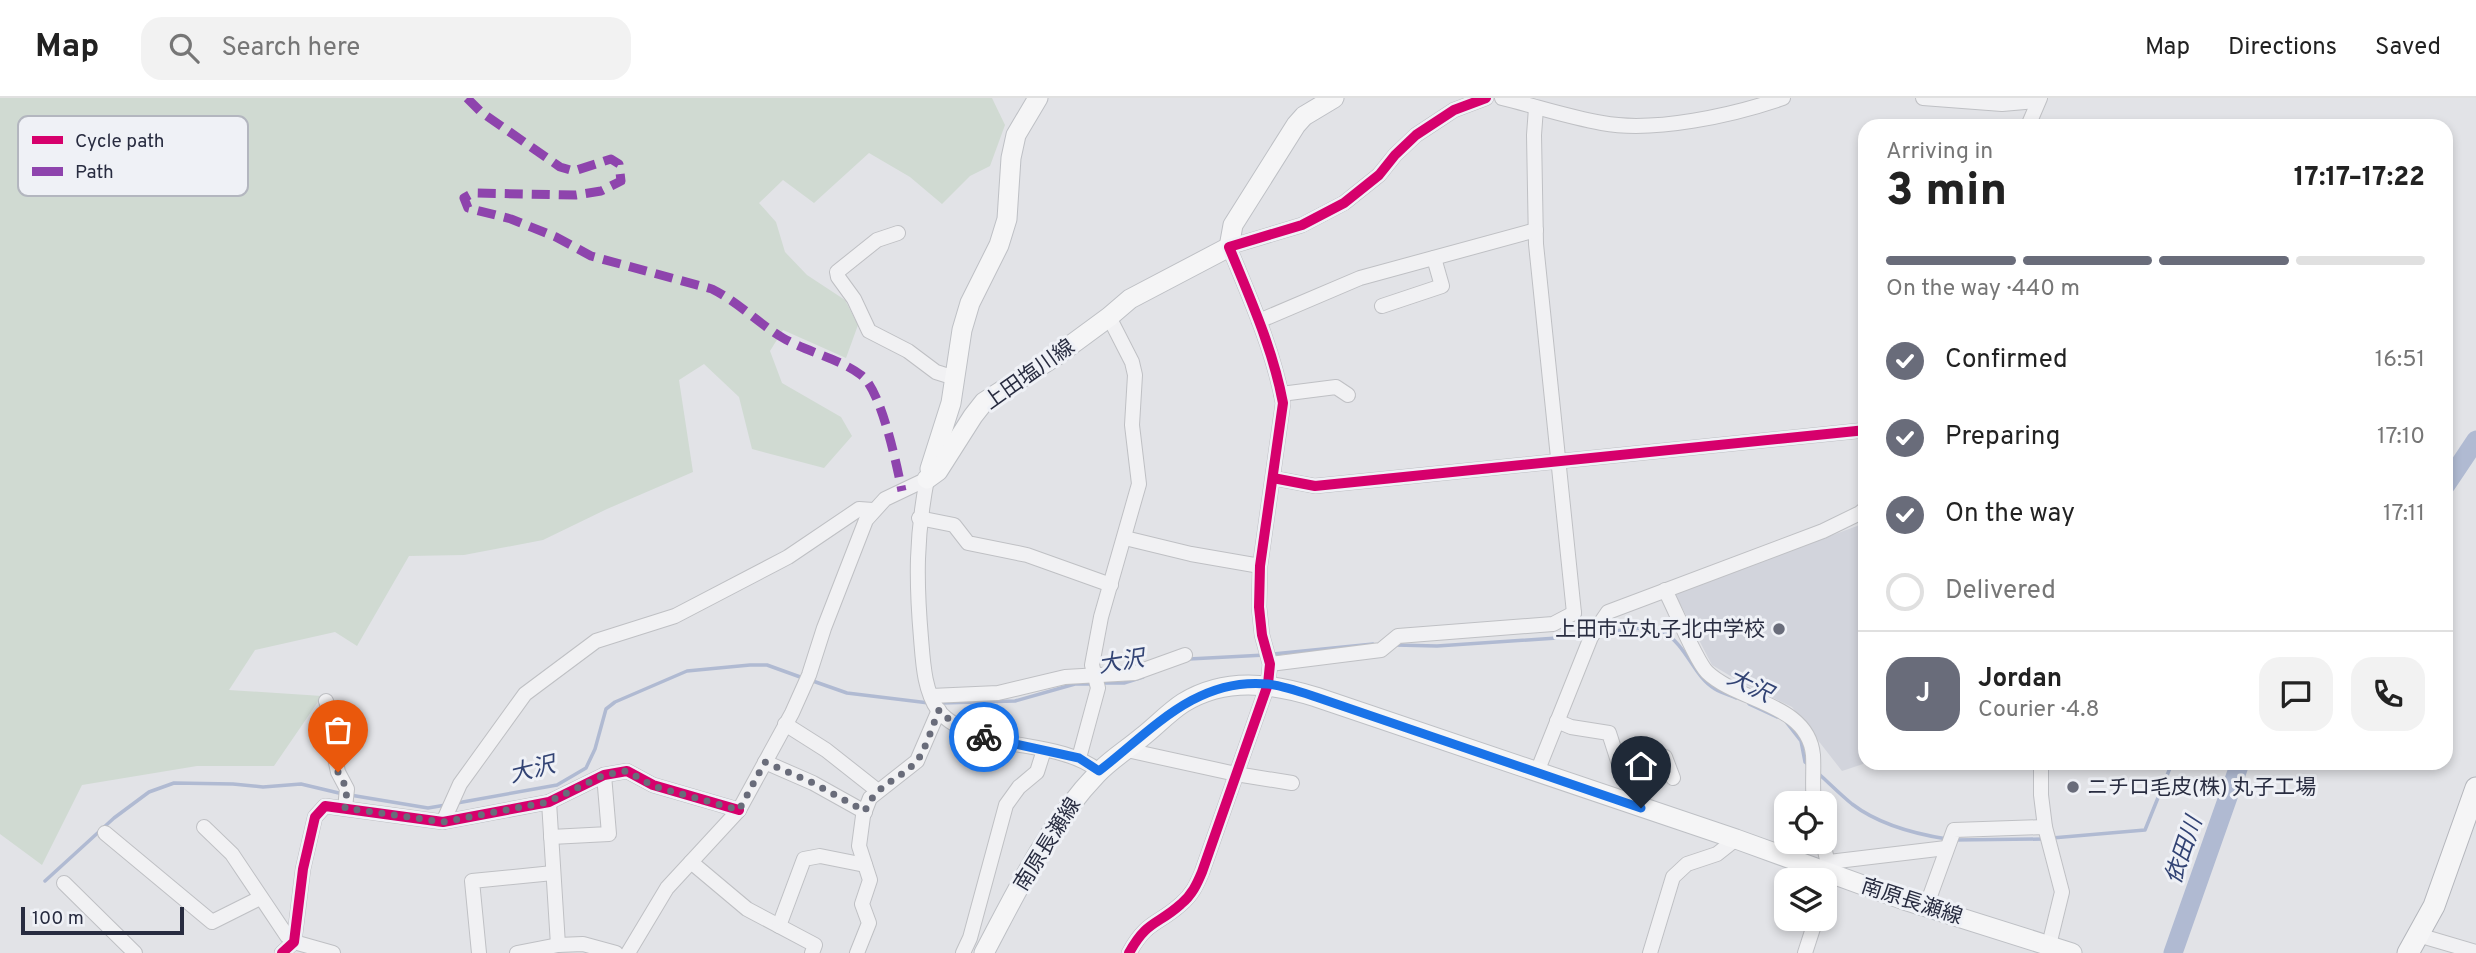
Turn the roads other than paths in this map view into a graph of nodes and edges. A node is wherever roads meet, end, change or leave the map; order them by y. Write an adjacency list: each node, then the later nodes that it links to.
1 (1038, 98): 17 (main road, 上田塩川線)
2 (1334, 98): 12 (main road)
3 (1502, 98): 8 (street)
4 (1783, 98): 8 (street)
5 (1923, 98): 7 (street)
6 (1481, 99): 12 (street)
7 (2039, 100): 9 (street)
8 (1536, 108): 10 (street)
9 (2031, 119)
10 (1536, 230): 13 (street); 21 (street)
11 (898, 233): 17 (street)
12 (1229, 247): 15 (main road, 上田塩川線); 16 (street)
13 (1434, 258): 14 (street); 16 (street)
14 (1382, 306)
15 (1110, 317): 23 (main road, 上田塩川線); 27 (street)
16 (1259, 321): 18 (street)
17 (955, 379): 23 (main road, 上田塩川線)
18 (1281, 394): 19 (street); 22 (street)
19 (1348, 395)
20 (1858, 431): 21 (street)
21 (1559, 459): 22 (street); 31 (street)
22 (1273, 478): 28 (street)
23 (927, 480): 24 (street); 26 (street)
24 (873, 510): 41 (street); 60 (street)
25 (1858, 514): 30 (street)
26 (919, 518): 29 (street); 37 (street)
27 (1125, 538): 28 (street); 29 (street)
28 (1259, 566): 34 (street)
29 (1111, 585): 35 (street)
30 (1665, 590): 32 (street); 55 (street)
31 (1574, 613): 32 (street); 34 (street)
32 (1599, 625): 40 (street)
33 (1185, 655): 35 (street)
34 (1270, 664): 36 (street)
35 (1094, 674): 37 (street); 44 (street)
36 (1268, 684): 43 (main road, 南原長瀬線); 48 (main road, 南原長瀬線); 49 (street)
37 (931, 696): 39 (street)
38 (326, 701): 57 (street)
39 (939, 710): 42 (street); 54 (street)
40 (1557, 721): 48 (street); 51 (street)
41 (785, 724): 45 (street); 54 (street)
42 (1044, 750): 44 (street); 92 (street)
43 (1127, 750): 47 (main road, 南原長瀬線); 49 (street)
44 (1079, 758): 47 (street)
45 (765, 762): 58 (street); 59 (street)
46 (2041, 770): 62 (street)
47 (1099, 771): 93 (main road, 南原長瀬線)
48 (1537, 772): 65 (main road, 南原長瀬線)
49 (1236, 774): 52 (street); 94 (street)
50 (604, 775): 56 (street); 58 (street); 64 (street)
51 (1673, 778)
52 (1292, 783)
53 (2476, 788): 79 (highway)
54 (878, 791): 59 (street)
55 (1813, 791)
56 (548, 802): 60 (street); 64 (street)
57 (345, 808): 60 (street); 78 (street)
58 (739, 810): 67 (street)
59 (865, 811): 68 (street)
60 (443, 822)
61 (204, 827): 74 (street)
62 (2045, 827): 66 (street); 81 (street)
63 (105, 833): 74 (street)
64 (551, 836): 70 (street)
65 (1736, 839): 69 (main road, 南原長瀬線); 95 (street)
66 (1946, 848): 71 (street); 75 (street)
67 (691, 862): 76 (street); 89 (street)
68 (865, 864): 76 (street); 91 (street)
69 (1808, 868)
70 (554, 873): 80 (street); 86 (street)
71 (1837, 874)
72 (1837, 879): 75 (main road, 南原長瀬線)
73 (64, 883): 83 (street)
74 (260, 898): 78 (street)
75 (1926, 907): 81 (main road, 南原長瀬線)
76 (779, 926): 90 (street)
77 (1812, 931): 96 (street)
78 (294, 942): 84 (street); 85 (street)
79 (2413, 944): 82 (street)
80 (558, 945): 87 (street); 88 (street)
81 (2049, 945): 97 (main road, 南原長瀬線)
82 (2476, 952)
83 (135, 953)
84 (282, 953)
85 (333, 953)
86 (479, 953)
87 (517, 953)
88 (615, 953)
89 (628, 953)
90 (811, 953)
91 (857, 953)
92 (963, 953)
93 (984, 953)
94 (1129, 953)
95 (1650, 953)
96 (1805, 953)
97 (2071, 953)

